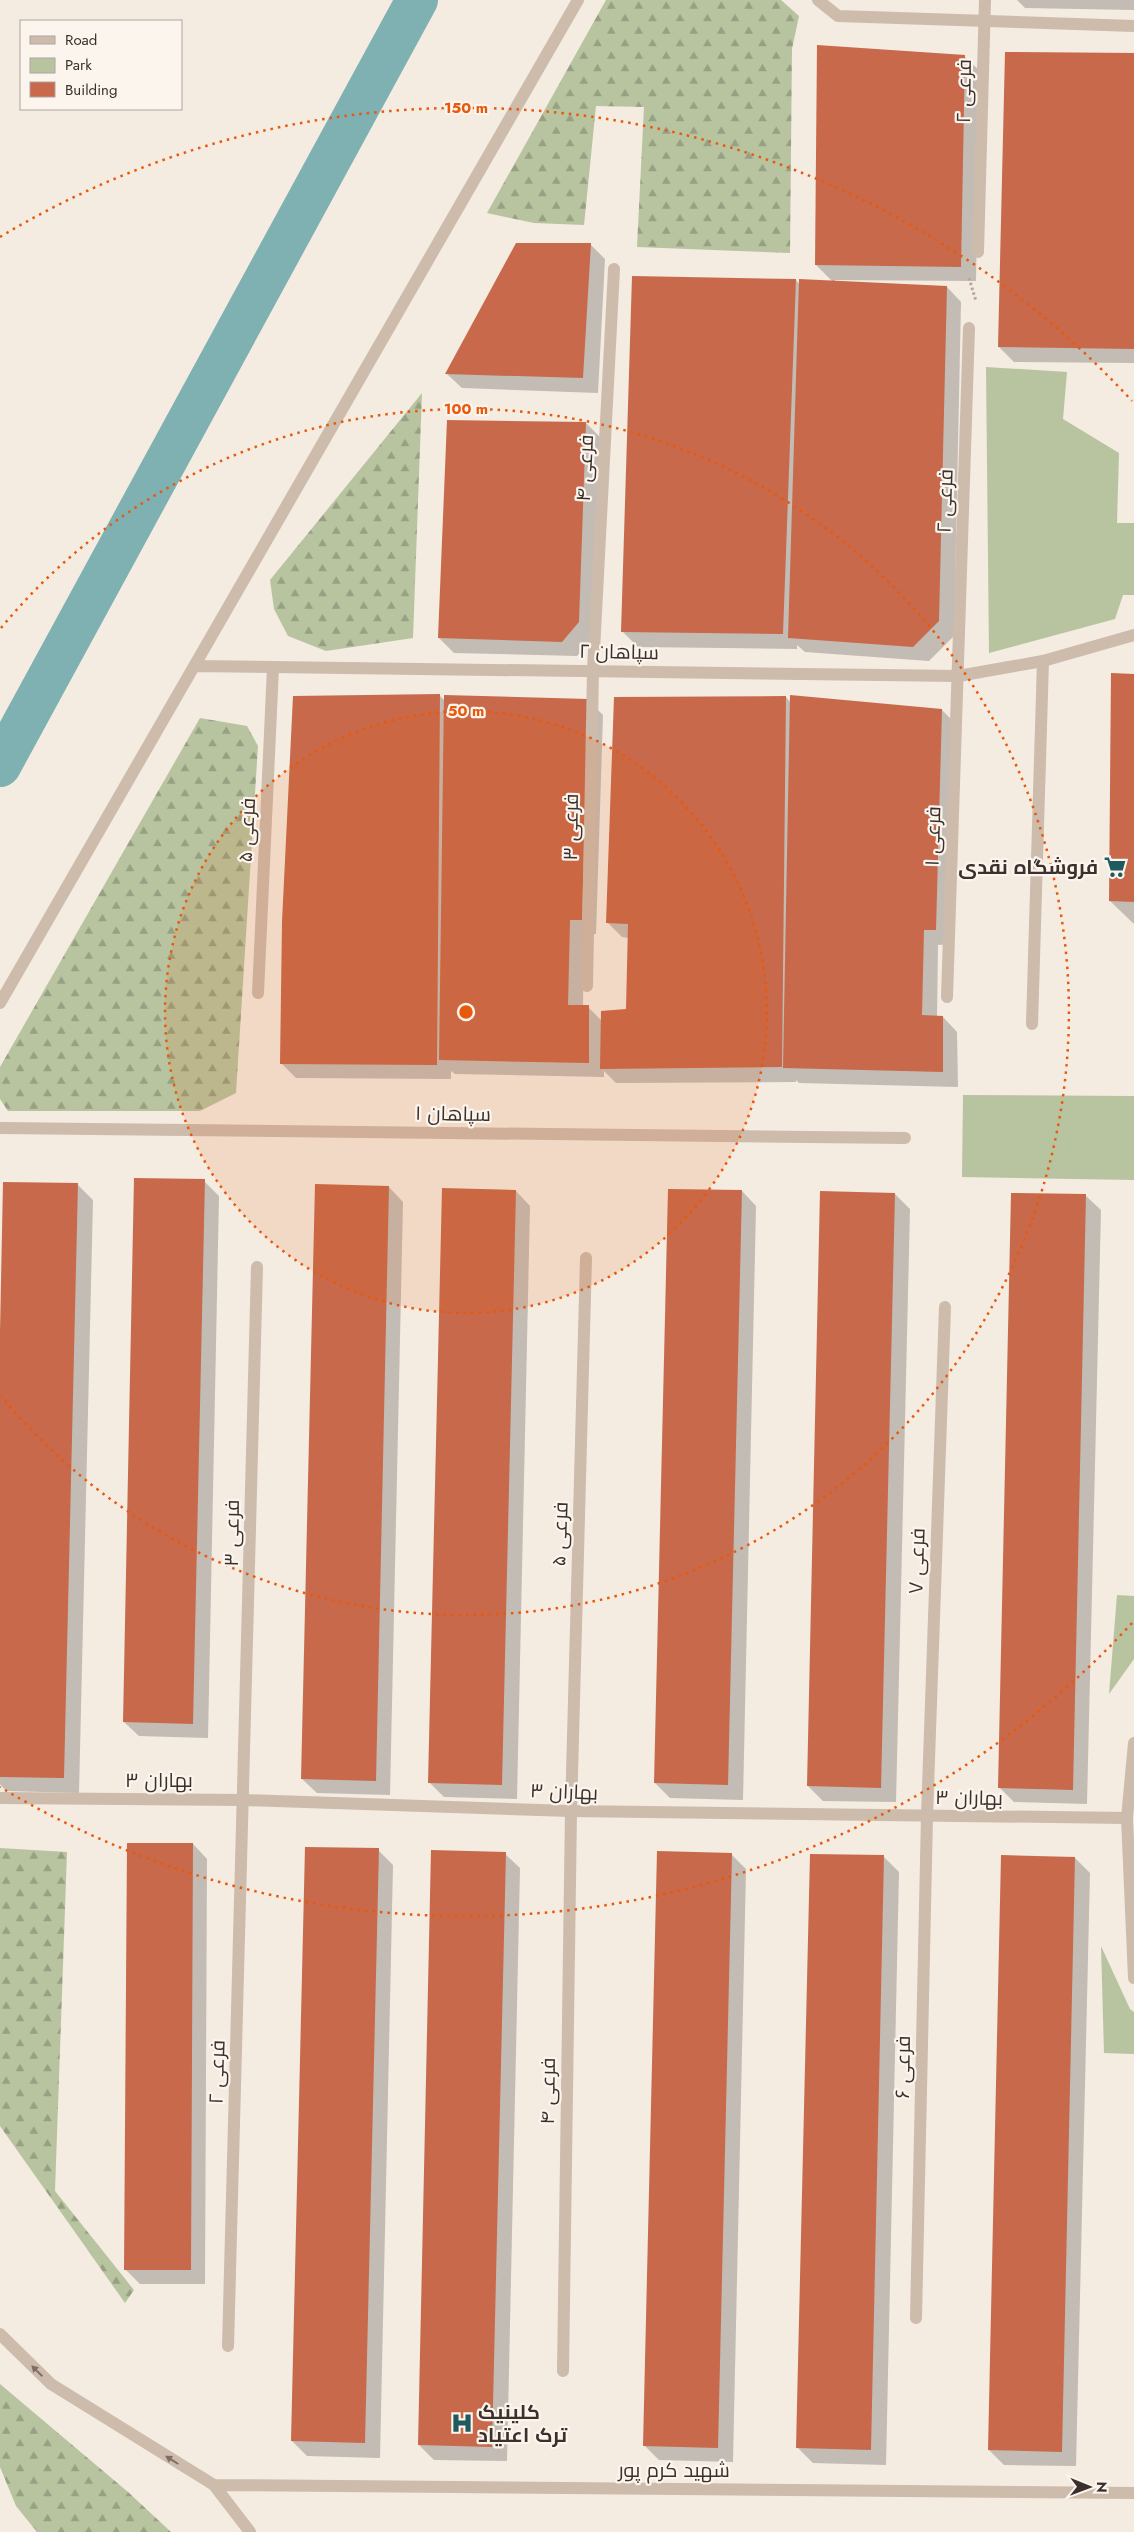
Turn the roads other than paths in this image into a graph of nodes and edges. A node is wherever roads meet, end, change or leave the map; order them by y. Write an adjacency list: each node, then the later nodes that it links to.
1 (578, 0): 11 (street)
2 (818, 0): 4 (street)
3 (985, 0): 4 (street)
4 (984, 22): 5 (street); 6 (street, فرعی ۲)
5 (1134, 26)
6 (978, 252)
7 (614, 268): 13 (street, فرعی ۴)
8 (969, 328): 14 (street, فرعی ۲)
9 (1134, 635): 10 (street, سپاهان ۲)
10 (1043, 661): 14 (street, سپاهان ۲); 19 (street)
11 (194, 666): 12 (street, سپاهان ۲); 18 (street)
12 (273, 668): 13 (street, سپاهان ۲); 16 (street, فرعی ۵)
13 (593, 670): 14 (street, سپاهان ۲); 15 (street, فرعی ۳)
14 (958, 676): 17 (street, فرعی ۱)
15 (587, 986)
16 (258, 993)
17 (947, 997)
18 (0, 1003)
19 (1032, 1024)
20 (0, 1128): 21 (street, سپاهان ۱)
21 (906, 1138)
22 (586, 1258): 28 (street, فرعی ۵)
23 (257, 1267): 27 (street, فرعی ۳)
24 (945, 1307): 29 (street, فرعی ۷)
25 (1134, 1742): 30 (street)
26 (0, 1798): 27 (street, بهاران ۳)
27 (244, 1800): 28 (street, بهاران ۳); 34 (street, فرعی ۲)
28 (571, 1812): 29 (street, بهاران ۳); 35 (street, فرعی ۴)
29 (927, 1816): 30 (street, بهاران ۳); 32 (street, فرعی ۶)
30 (1127, 1818): 31 (street)
31 (1134, 1978)
32 (916, 2318)
33 (0, 2334): 36 (street, one-way to 33)
34 (228, 2346)
35 (563, 2371)
36 (214, 2485): 37 (street, شهید کرم پور); 38 (street)
37 (1134, 2493)
38 (250, 2532)

